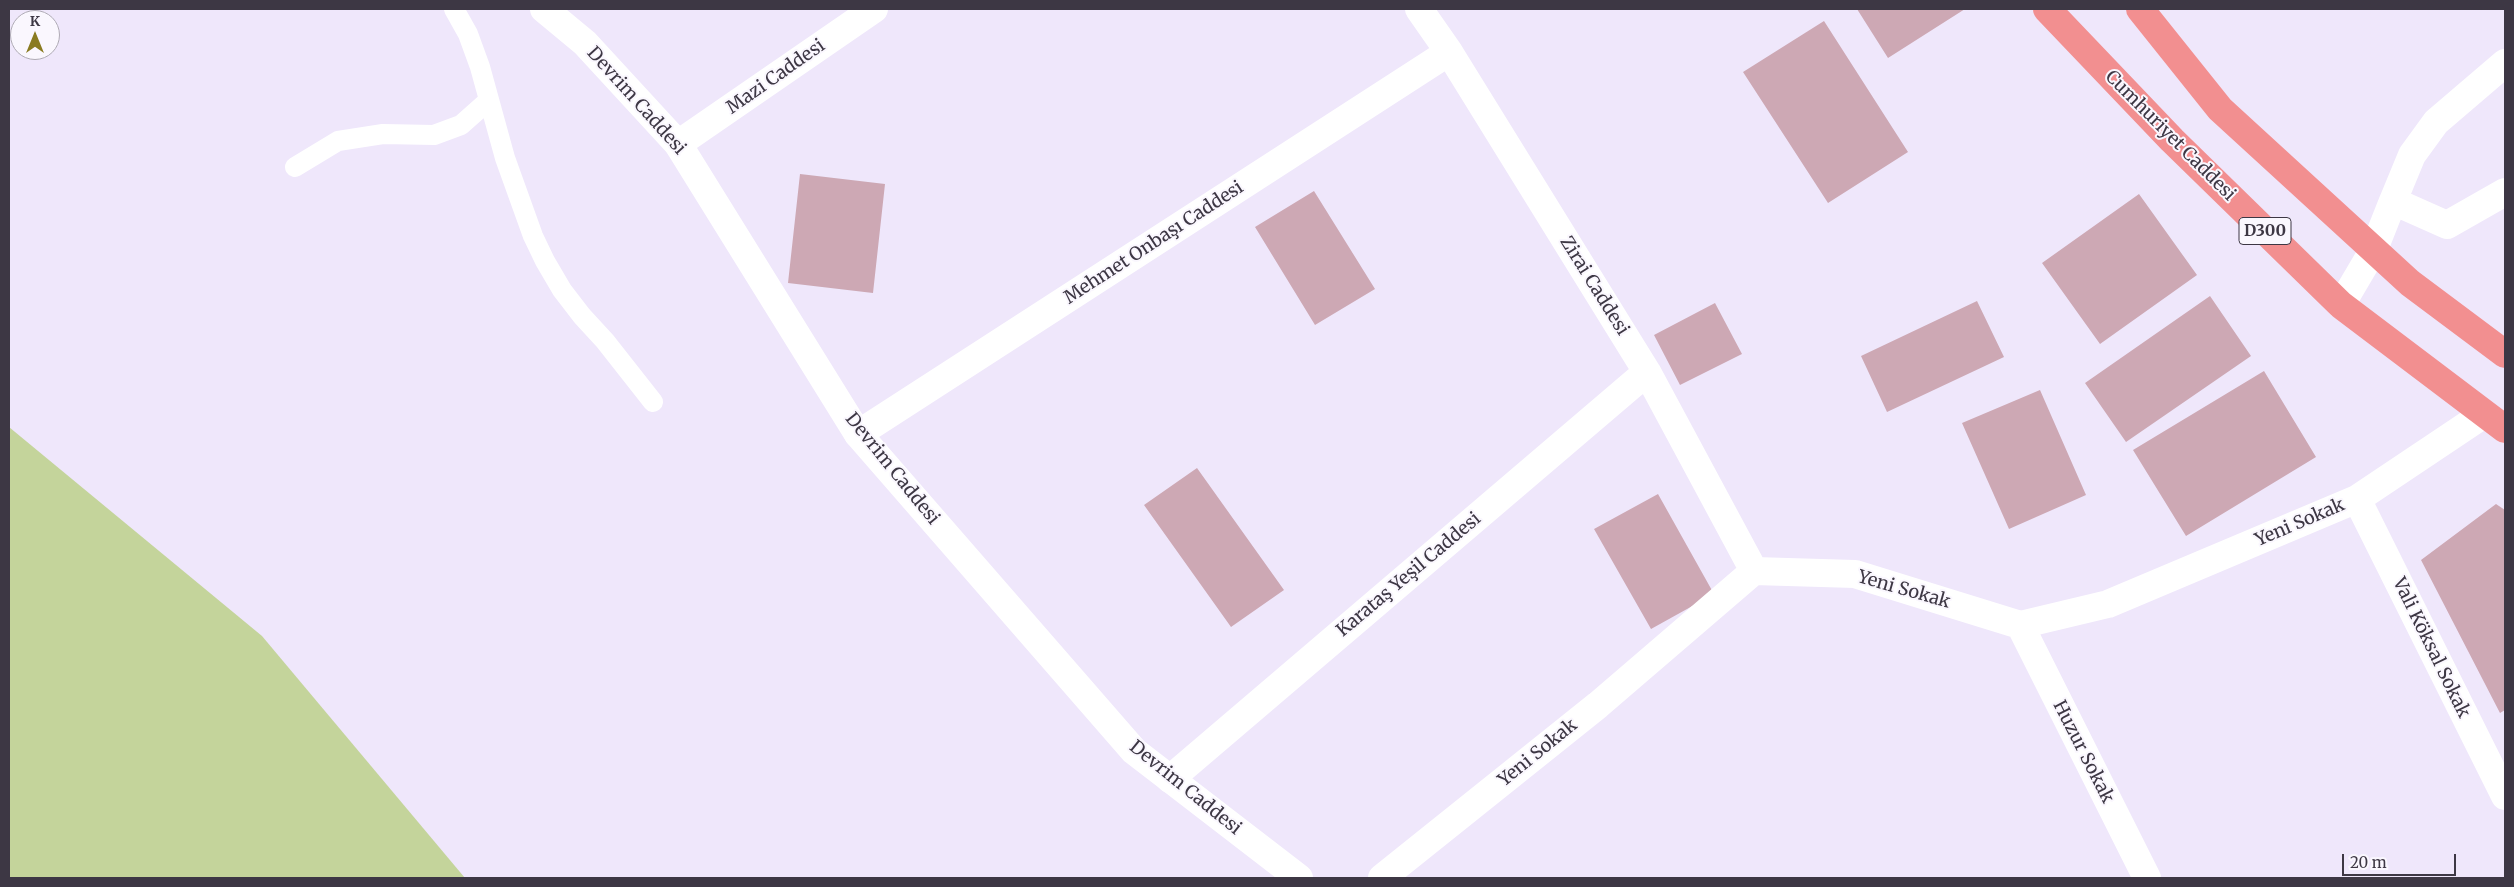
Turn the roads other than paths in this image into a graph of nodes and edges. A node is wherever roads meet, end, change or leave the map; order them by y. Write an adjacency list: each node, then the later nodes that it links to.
1 (454, 9): 9 (lane)
2 (544, 9): 10 (street, Devrim Caddesi)
3 (874, 9): 10 (street, Mazi Caddesi)
4 (1419, 9): 7 (street, Zirai Caddesi)
5 (2047, 9): 15 (highway, Cumhuriyet Caddesi / D300)
6 (2140, 9): 14 (highway)
7 (1449, 52): 17 (street, Zirai Caddesi); 20 (street, Mehmet Onbaşı Caddesi)
8 (2505, 63): 13 (street)
9 (488, 101): 11 (lane); 18 (lane)
10 (678, 144): 20 (street, Devrim Caddesi)
11 (295, 167)
12 (2505, 192): 13 (street)
13 (2393, 201): 14 (street)
14 (2374, 249): 15 (street); 16 (highway)
15 (2341, 305): 19 (highway, Cumhuriyet Caddesi / D300)
16 (2505, 354)
17 (1647, 372): 22 (street, Zirai Caddesi); 24 (street, Karataş Yeşil Caddesi)
18 (653, 402)
19 (2495, 422): 21 (street, Yeni Sokak)
20 (858, 434): 24 (street, Devrim Caddesi)
21 (2357, 499): 23 (street, Yeni Sokak); 25 (street, Vali Köksal Sokak)
22 (1754, 571): 23 (street, Yeni Sokak); 27 (street, Yeni Sokak)
23 (2020, 625): 28 (street, Huzur Sokak)
24 (1170, 779): 26 (street, Devrim Caddesi)
25 (2505, 796)
26 (1299, 878)
27 (1382, 878)
28 (2147, 878)

